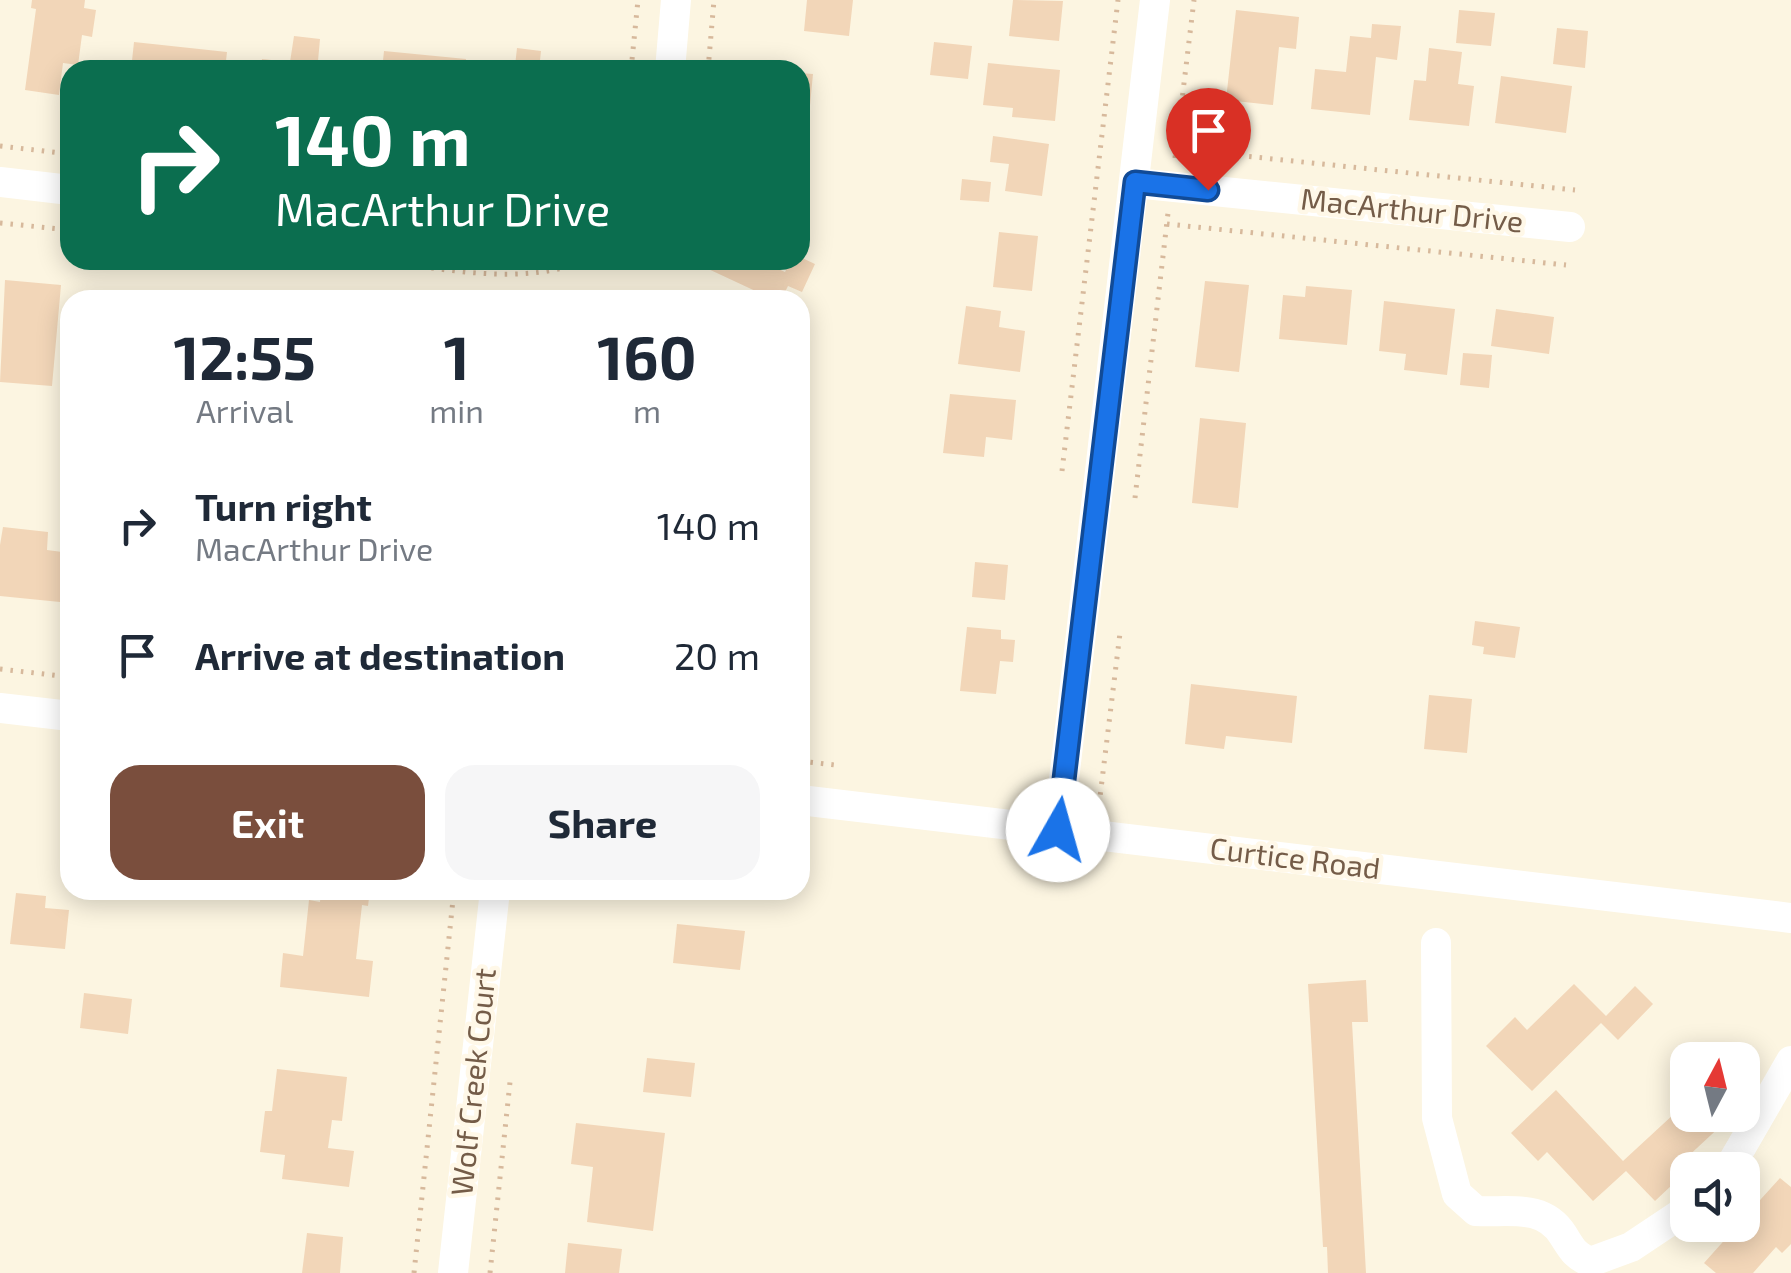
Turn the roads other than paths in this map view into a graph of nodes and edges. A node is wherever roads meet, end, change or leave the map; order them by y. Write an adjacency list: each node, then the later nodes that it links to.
1 (676, 0): 3 (street)
2 (1156, 0): 5 (street)
3 (671, 60)
4 (0, 182): 6 (street)
5 (1135, 182): 7 (street, MacArthur Drive); 11 (street)
6 (60, 189)
7 (1570, 227)
8 (0, 708): 9 (street)
9 (60, 715)
10 (810, 801): 11 (street, Curtice Road)
11 (1058, 830): 13 (street, Curtice Road)
12 (494, 900): 18 (street, Wolf Creek Court)
13 (1791, 918)
14 (1436, 943): 17 (street)
15 (1791, 1061): 16 (street)
16 (1738, 1152)
17 (1670, 1221)
18 (453, 1273)

